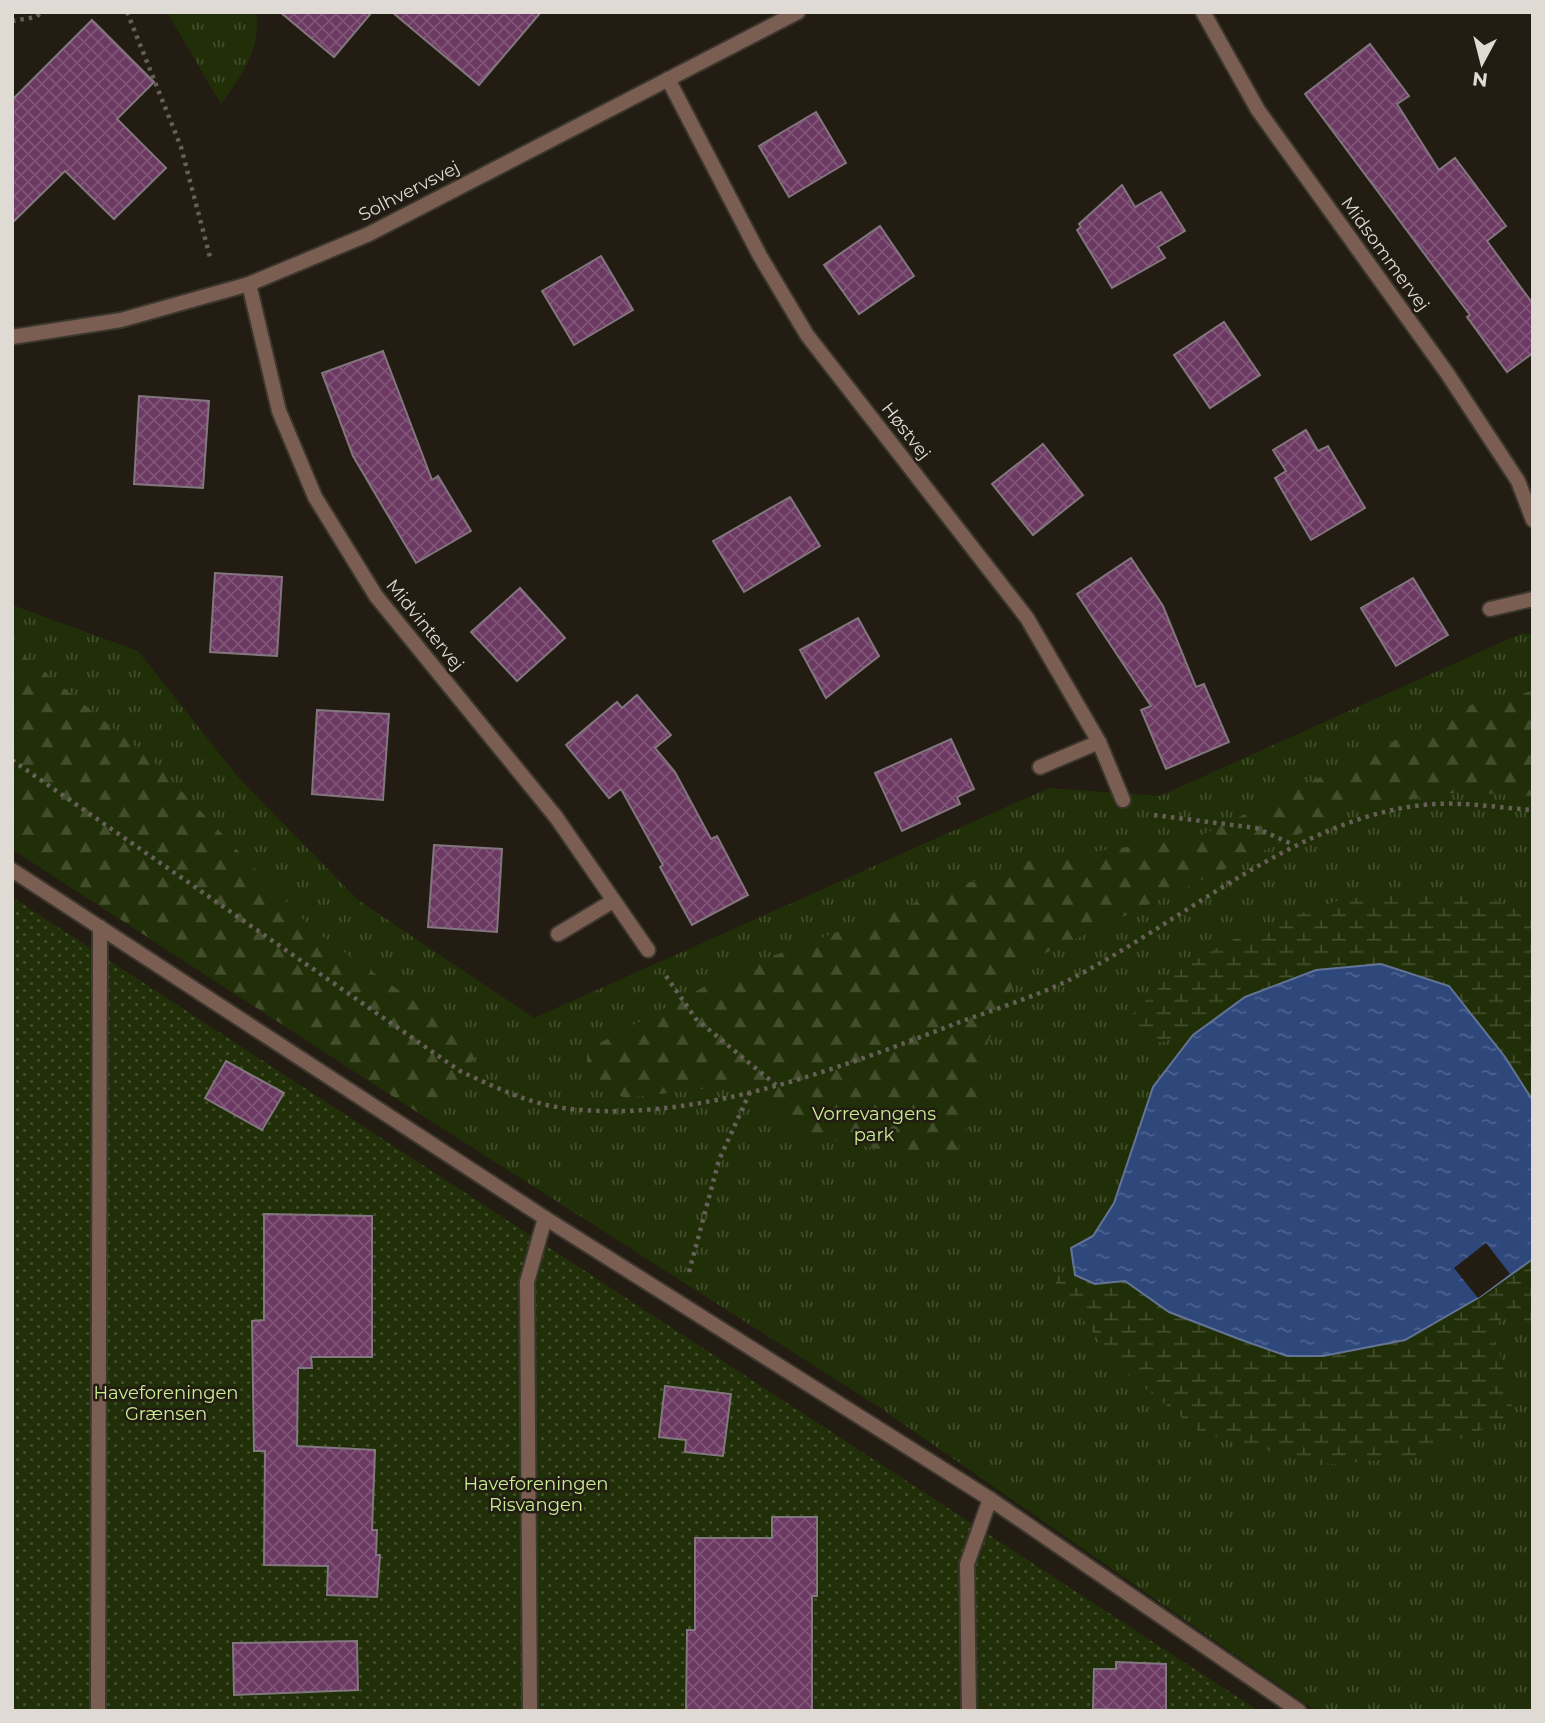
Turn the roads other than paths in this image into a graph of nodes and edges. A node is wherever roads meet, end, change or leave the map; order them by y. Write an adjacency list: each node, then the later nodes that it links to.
1 (797, 12): 3 (street, Solhvervsvej)
2 (1203, 12): 6 (street, Midsommervej)
3 (668, 79): 4 (street, Solhvervsvej); 9 (street, Høstvej)
4 (249, 284): 5 (street, Solhvervsvej); 13 (street, Midvintervej)
5 (12, 337)
6 (1533, 520)
7 (1533, 598): 8 (street)
8 (1490, 609)
9 (1099, 742): 10 (street); 11 (street, Høstvej)
10 (1040, 766)
11 (1123, 800)
12 (12, 870): 14 (street)
13 (613, 901): 15 (street); 16 (street, Midvintervej)
14 (100, 927): 17 (street); 19 (street)
15 (558, 934)
16 (648, 950)
17 (545, 1218): 18 (street); 20 (street)
18 (990, 1499): 21 (street); 22 (street)
19 (98, 1711)
20 (530, 1711)
21 (969, 1711)
22 (1298, 1711)

